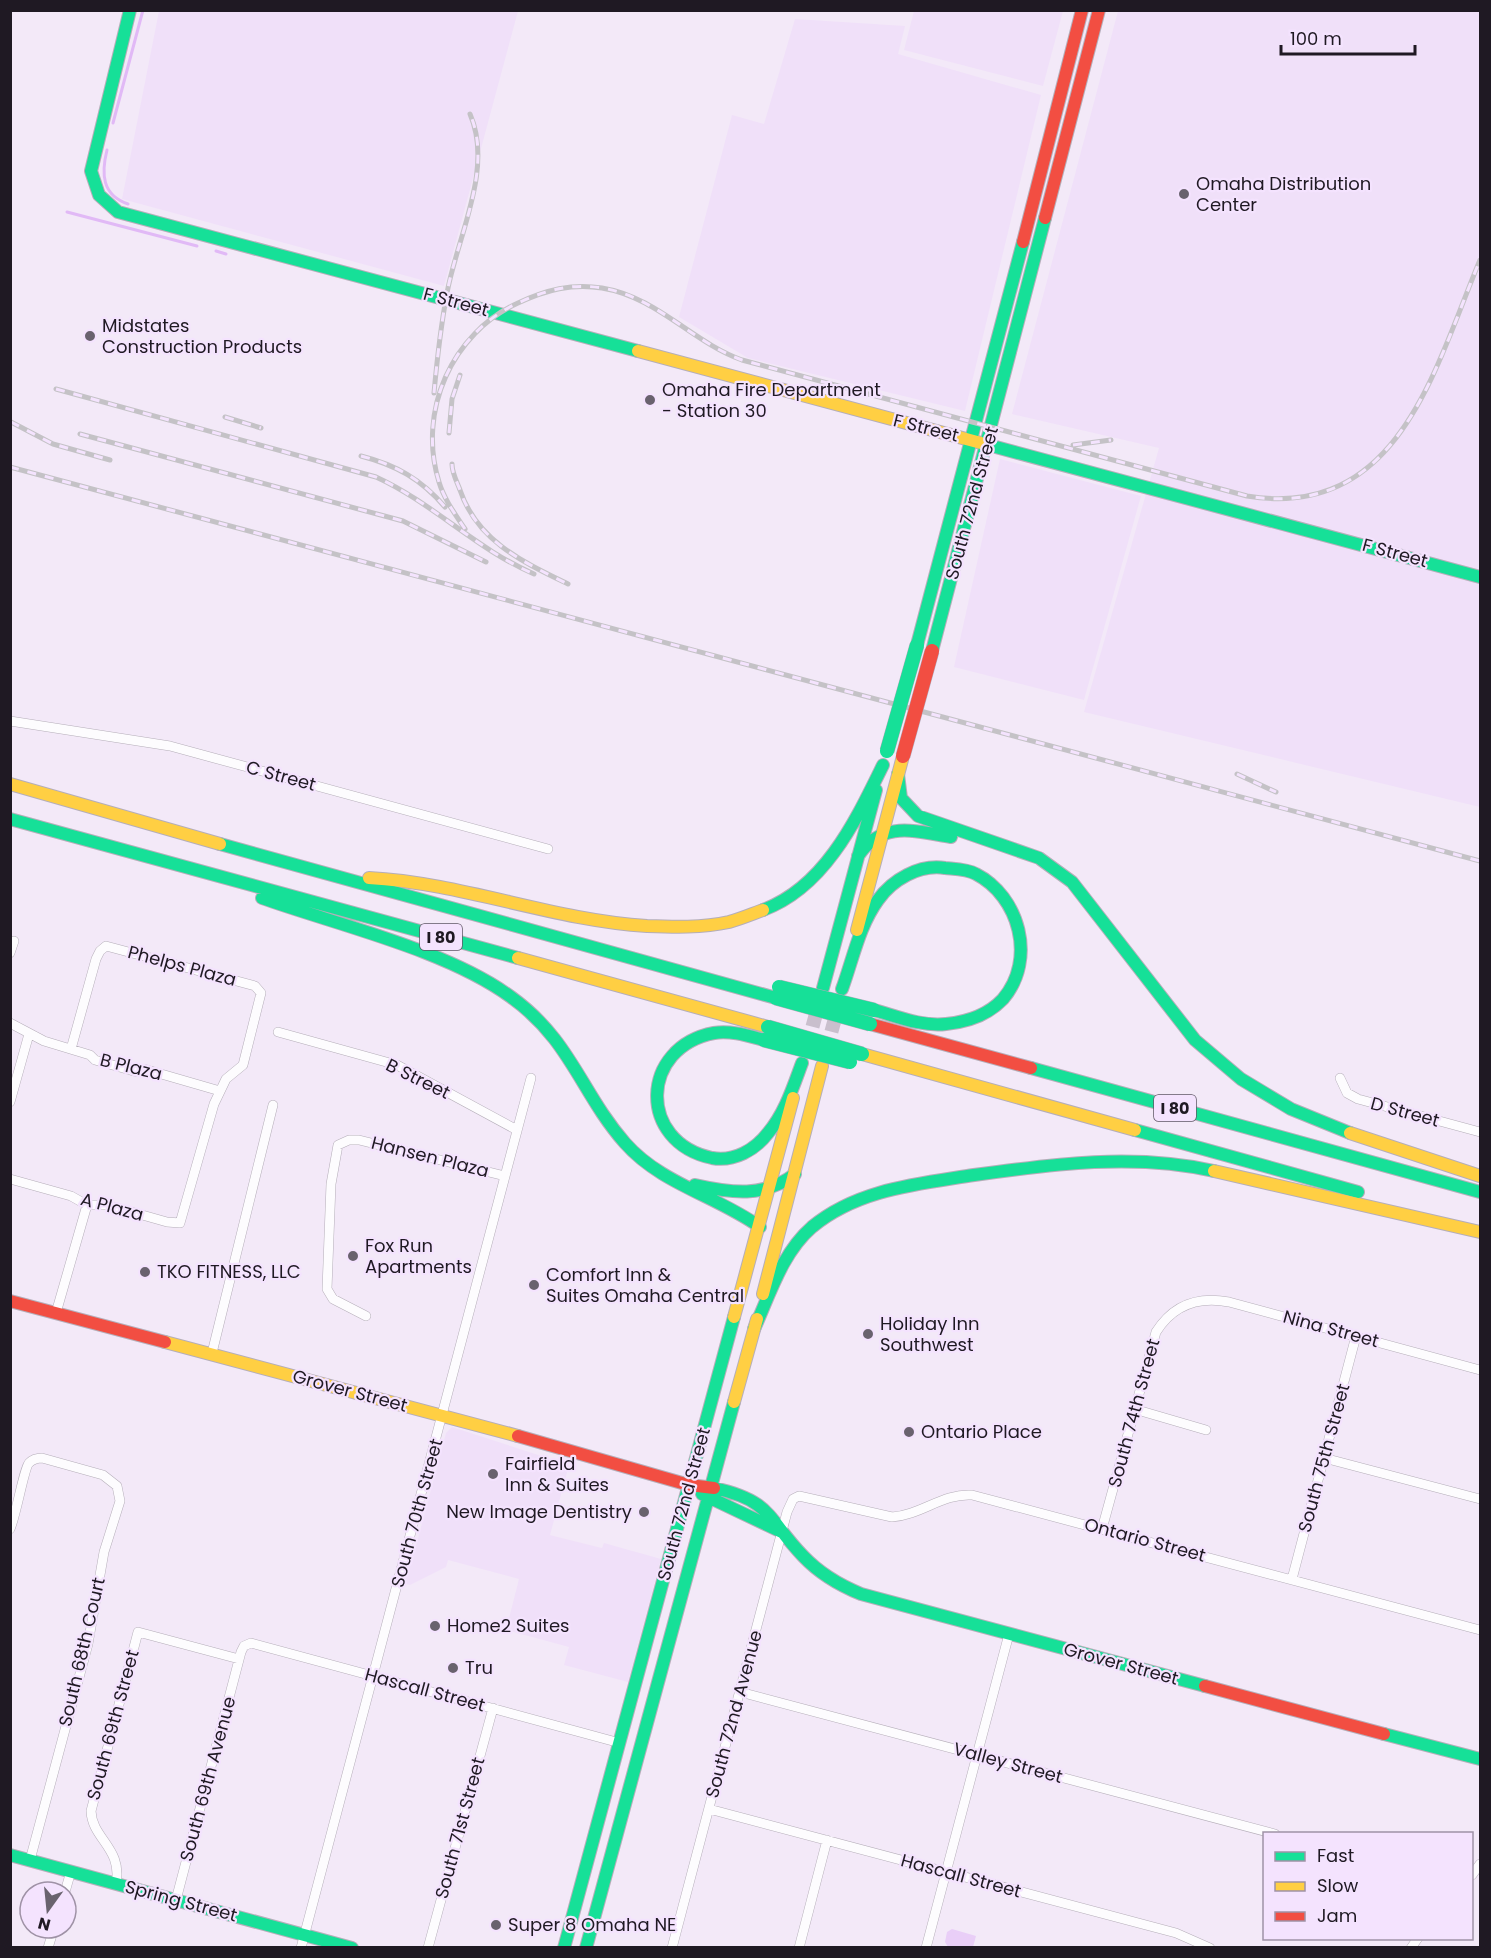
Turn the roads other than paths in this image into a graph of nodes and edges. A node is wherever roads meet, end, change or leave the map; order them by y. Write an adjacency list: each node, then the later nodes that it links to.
1 (130, 10): 6 (main road, F Street)
2 (1082, 10): 4 (main road, South 72nd Street)
3 (1099, 10): 5 (main road, South 72nd Street)
4 (1058, 100): 5 (main road); 6 (main road, South 72nd Street)
5 (1074, 104): 7 (main road, South 72nd Street)
6 (972, 440): 7 (main road, F Street); 10 (main road, South 72nd Street, bridge)
7 (988, 444): 8 (main road, F Street); 11 (main road, South 72nd Street, bridge)
8 (1480, 577)
9 (10, 721): 16 (street, C Street)
10 (883, 765): 17 (main road, South 72nd Street); 19 (main road)
11 (898, 774): 14 (main road, South 72nd Street); 18 (main road)
12 (10, 784): 19 (main road, I 80)
13 (10, 819): 15 (main road, I 80)
14 (883, 832): 17 (main road); 18 (main road); 23 (main road, South 72nd Street, bridge)
15 (113, 847): 27 (main road, I 80); 41 (main road)
16 (548, 849)
17 (858, 856): 22 (main road, South 72nd Street)
18 (1039, 858): 39 (main road)
19 (328, 876): 23 (main road, I 80)
20 (14, 941): 21 (street)
21 (10, 953)
22 (822, 988)
23 (777, 993): 43 (main road, I 80, bridge)
24 (10, 1023): 26 (street, B Plaza)
25 (278, 1032): 35 (street, B Street)
26 (29, 1034): 28 (street, B Plaza); 33 (street)
27 (766, 1034): 42 (main road, South 72nd Street); 45 (main road, I 80, bridge)
28 (71, 1049): 32 (street, B Plaza); 32 (street, Phelps Plaza)
29 (822, 1066): 37 (main road, South 72nd Street)
30 (531, 1078): 35 (street, South 70th Street)
31 (1340, 1078): 36 (street, D Street)
32 (220, 1091): 44 (street, A Plaza)
33 (10, 1102)
34 (273, 1105): 54 (street)
35 (517, 1130): 38 (street, South 70th Street)
36 (1480, 1132)
37 (795, 1174): 42 (main road); 52 (main road, South 72nd Street)
38 (505, 1176): 51 (street, Hansen Plaza); 57 (street, South 70th Street)
39 (1480, 1176)
40 (10, 1179): 44 (street, A Plaza)
41 (674, 1180): 42 (main road); 46 (main road)
42 (770, 1190): 46 (main road, South 72nd Street)
43 (1480, 1192)
44 (87, 1205): 50 (street)
45 (1480, 1226)
46 (760, 1227): 60 (main road, South 72nd Street)
47 (1480, 1232): 52 (main road)
48 (10, 1301): 50 (main road, Grover Street)
49 (1180, 1307): 53 (street, Nina Street); 56 (street, South 74th Street)
50 (56, 1313): 54 (main road, Grover Street)
51 (366, 1316)
52 (754, 1329): 61 (main road, South 72nd Street)
53 (1356, 1336): 55 (street, Nina Street); 59 (street, South 75th Street)
54 (212, 1353): 57 (main road, Grover Street)
55 (1480, 1370)
56 (1134, 1409): 58 (street); 65 (street, South 74th Street)
57 (442, 1416): 60 (main road, Grover Street); 71 (street, South 70th Street)
58 (1206, 1430)
59 (1324, 1458): 63 (street); 67 (street, South 75th Street)
60 (689, 1485): 61 (main road, Grover Street); 74 (main road, South 72nd Street)
61 (709, 1491): 66 (main road, Grover Street); 77 (main road, South 72nd Street)
62 (810, 1498): 65 (street, Ontario Street); 66 (street, South 72nd Avenue)
63 (1480, 1499)
64 (10, 1529): 82 (street, South 68th Court)
65 (1102, 1529): 67 (street, Ontario Street)
66 (782, 1532): 69 (main road, Grover Street); 72 (street, South 72nd Avenue)
67 (1292, 1579): 68 (street, Ontario Street)
68 (1480, 1630)
69 (1009, 1634): 75 (street); 76 (main road, Grover Street)
70 (239, 1659): 71 (street, Hascall Street); 86 (street, South 69th Street); 87 (street, South 69th Avenue)
71 (373, 1676): 73 (street, Hascall Street); 88 (street, South 70th Street)
72 (740, 1692): 75 (street, Valley Street); 78 (street, South 72nd Avenue)
73 (493, 1708): 74 (street, Hascall Street); 90 (street, South 71st Street)
74 (620, 1743): 77 (main road); 91 (main road, South 72nd Street)
75 (978, 1755): 79 (street, Valley Street); 84 (street)
76 (1480, 1759)
77 (636, 1767): 92 (main road, South 72nd Street)
78 (709, 1809): 80 (street, Hascall Street); 93 (street, South 72nd Avenue)
79 (1271, 1832)
80 (827, 1840): 84 (street, Hascall Street); 94 (street)
81 (10, 1855): 82 (main road, Spring Street)
82 (30, 1860): 83 (main road, Spring Street)
83 (71, 1872): 85 (street); 86 (main road, Spring Street)
84 (946, 1872): 95 (street); 96 (street, Hascall Street)
85 (69, 1880)
86 (116, 1884): 87 (main road, Spring Street)
87 (176, 1900): 88 (main road, Spring Street)
88 (303, 1941): 89 (main road, Spring Street)
89 (352, 1947)
90 (428, 1947)
91 (564, 1947)
92 (586, 1947)
93 (672, 1947)
94 (799, 1947)
95 (926, 1947)
96 (1210, 1947)

